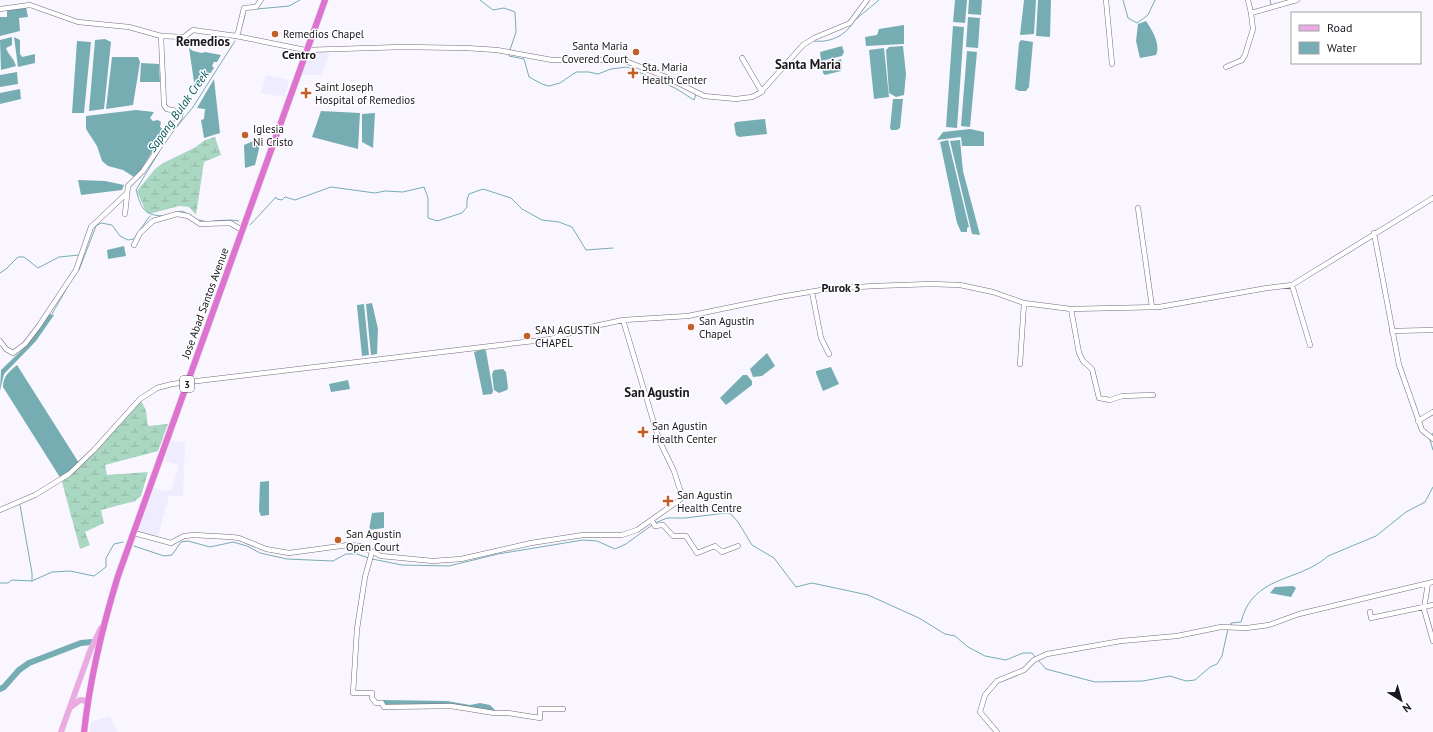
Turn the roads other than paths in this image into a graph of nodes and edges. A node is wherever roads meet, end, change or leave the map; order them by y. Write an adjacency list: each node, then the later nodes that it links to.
1 (261, 0): 10 (street)
2 (325, 0): 11 (highway, Jose Abad Santos Avenue / 3)
3 (867, 0): 15 (street)
4 (1106, 0): 13 (street)
5 (1248, 0): 8 (street)
6 (1297, 0): 8 (street)
7 (0, 9): 9 (street)
8 (1251, 13): 14 (street)
9 (161, 36): 10 (street); 16 (street)
10 (235, 36): 11 (street)
11 (305, 50): 15 (street); 20 (highway, Jose Abad Santos Avenue / 3)
12 (742, 58): 15 (street)
13 (1112, 64)
14 (1226, 67)
15 (762, 92)
16 (126, 194): 19 (street); 31 (street)
17 (1433, 198): 21 (street)
18 (1138, 208): 26 (street)
19 (125, 214)
20 (242, 230): 22 (street); 35 (highway, Jose Abad Santos Avenue / 3)
21 (1374, 233): 23 (street); 30 (street)
22 (134, 245)
23 (1292, 285): 26 (street); 32 (street)
24 (812, 292): 25 (street); 28 (street); 33 (street)
25 (1024, 303): 27 (street); 34 (street)
26 (1152, 307): 27 (street)
27 (1071, 310): 36 (street)
28 (622, 320): 35 (street); 41 (street)
29 (1433, 330): 30 (street)
30 (1392, 331): 38 (street)
31 (0, 341)
32 (1310, 345)
33 (829, 354)
34 (1020, 364)
35 (188, 381): 40 (street); 42 (highway, Jose Abad Santos Avenue / 3)
36 (1153, 395)
37 (1433, 412): 38 (street)
38 (1418, 421): 39 (street)
39 (1433, 439)
40 (0, 510)
41 (652, 521): 43 (street); 44 (street)
42 (134, 533): 44 (street); 49 (highway, Jose Abad Santos Avenue / 3)
43 (738, 546)
44 (372, 554): 53 (street)
45 (1430, 583): 47 (street); 56 (street)
46 (1433, 606): 47 (street)
47 (1424, 608): 48 (street); 50 (street)
48 (1370, 612)
49 (102, 627): 51 (highway, Jose Abad Santos Avenue / 3); 52 (main road)
50 (1433, 641)
51 (88, 701): 52 (main road); 55 (highway, Jose Abad Santos Avenue / 3)
52 (70, 708): 54 (main road)
53 (563, 710)
54 (61, 732)
55 (84, 732)
56 (998, 732)

